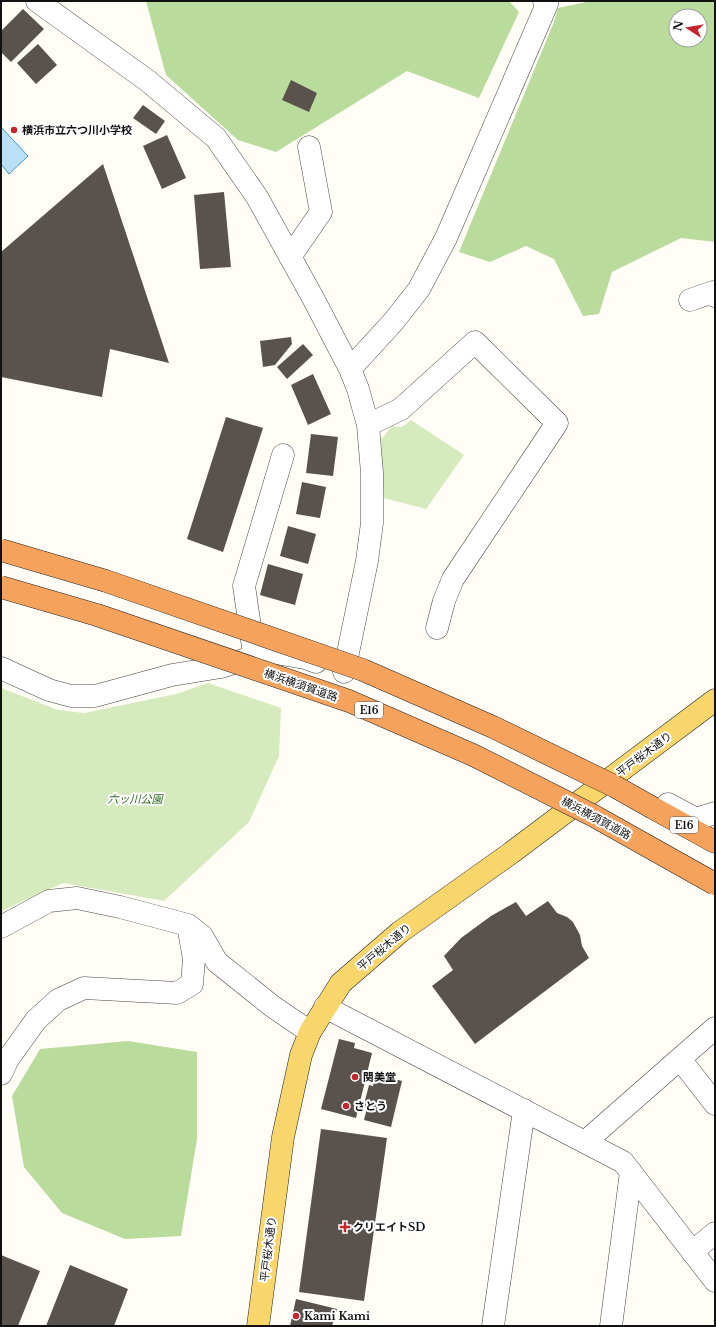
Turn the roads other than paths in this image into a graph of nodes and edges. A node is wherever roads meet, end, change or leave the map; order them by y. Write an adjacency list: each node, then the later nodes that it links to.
1 (547, 2): 7 (street)
2 (47, 4): 4 (street)
3 (309, 147): 4 (street)
4 (290, 257): 7 (street)
5 (714, 293): 6 (street)
6 (690, 300)
7 (350, 369): 8 (street)
8 (368, 425): 12 (street); 15 (street)
9 (283, 455): 13 (street)
10 (1, 550): 20 (highway, E16, bridge)
11 (1, 587): 21 (highway, 横浜横須賀道路 / E16, bridge)
12 (437, 628)
13 (254, 657): 14 (street); 15 (street)
14 (1, 668)
15 (344, 672): 18 (street)
16 (715, 700): 17 (main road, 平戸桜木通り)
17 (616, 774): 18 (main road, 平戸桜木通り); 19 (street)
18 (596, 790): 24 (main road, 平戸桜木通り)
19 (715, 813)
20 (715, 842)
21 (715, 884)
22 (188, 925): 23 (street); 26 (street); 28 (street)
23 (1, 927)
24 (325, 1007): 26 (main road, 平戸桜木通り); 30 (street)
25 (715, 1028): 27 (street)
26 (310, 1032): 36 (main road, 平戸桜木通り)
27 (680, 1059): 29 (street); 31 (street)
28 (1, 1074)
29 (715, 1104)
30 (524, 1110): 31 (street); 37 (street)
31 (585, 1142): 32 (street)
32 (630, 1172): 34 (street); 38 (street)
33 (715, 1233): 34 (street)
34 (692, 1252): 35 (street)
35 (715, 1281)
36 (258, 1326)
37 (493, 1326)
38 (611, 1326)

